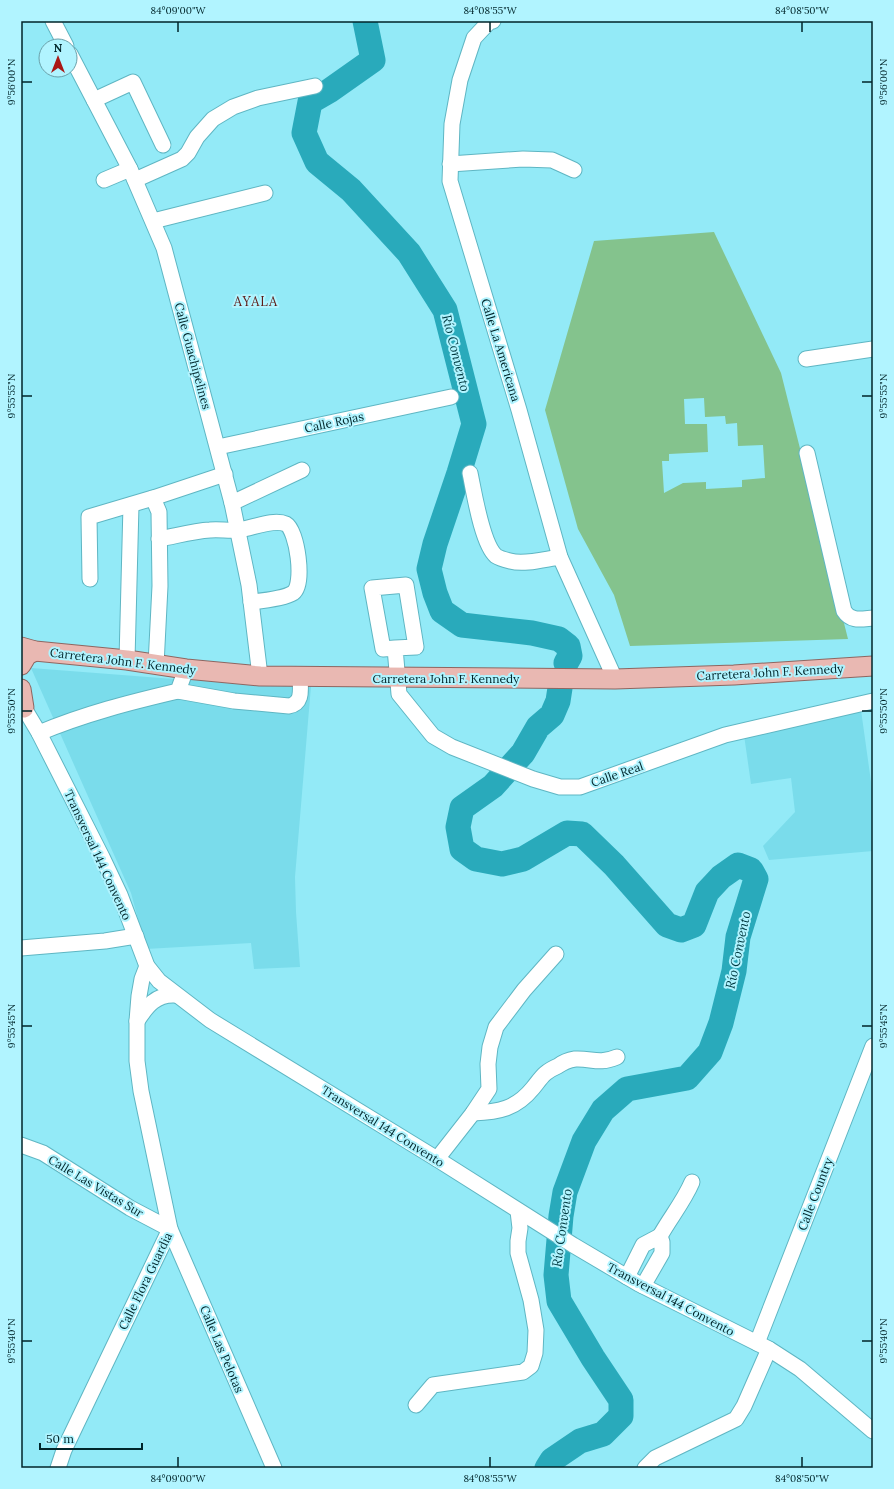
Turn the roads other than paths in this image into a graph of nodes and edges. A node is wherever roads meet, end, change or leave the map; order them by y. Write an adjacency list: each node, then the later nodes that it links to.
1 (494, 21): 8 (street, Calle La Americana)
2 (56, 27): 3 (street)
3 (62, 38)
4 (78, 69): 6 (street, Calle Guachipelines)
5 (315, 86): 10 (street)
6 (94, 100): 7 (street); 10 (street, Calle Guachipelines)
7 (163, 145)
8 (450, 164): 9 (street); 28 (street, Calle La Americana)
9 (574, 170)
10 (133, 175): 11 (street); 13 (street, Calle Guachipelines)
11 (104, 180)
12 (265, 193): 13 (street)
13 (152, 221): 17 (street, Calle Guachipelines)
14 (873, 349): 15 (street)
15 (806, 359)
16 (451, 397): 17 (street, Calle Rojas)
17 (218, 447): 21 (street, Calle Guachipelines)
18 (807, 453): 31 (street)
19 (302, 470): 24 (street)
20 (470, 473): 28 (street)
21 (225, 474): 22 (street); 24 (street, Calle Guachipelines)
22 (153, 498): 23 (street); 27 (street)
23 (131, 505): 29 (street); 34 (street)
24 (233, 508): 25 (street); 26 (street, Calle Guachipelines)
25 (210, 530): 26 (street); 27 (street)
26 (238, 530): 30 (street, Calle Guachipelines); 30 (street)
27 (159, 539): 36 (street)
28 (560, 557): 42 (street, Calle La Americana)
29 (90, 579)
30 (251, 602): 39 (street, Calle Guachipelines)
31 (873, 618)
32 (395, 648): 32 (street); 41 (street, Calle Real)
33 (28, 649): 34 (main road, Carretera John F. Kennedy); 35 (main road)
34 (127, 660): 36 (main road, Carretera John F. Kennedy)
35 (21, 665)
36 (156, 665): 38 (main road, Carretera John F. Kennedy)
37 (873, 666): 42 (main road, Carretera John F. Kennedy)
38 (186, 669): 39 (main road, Carretera John F. Kennedy); 44 (street)
39 (260, 676): 40 (main road, Carretera John F. Kennedy)
40 (300, 676): 41 (main road, Carretera John F. Kennedy); 44 (street)
41 (397, 677): 42 (main road, Carretera John F. Kennedy); 45 (street, Calle Real)
42 (615, 679)
43 (21, 689): 46 (main road)
44 (178, 691): 47 (street)
45 (873, 701)
46 (22, 706): 47 (street, Transversal 144 Convento)
47 (39, 732): 48 (street, Transversal 144 Convento)
48 (136, 936): 49 (street); 51 (street, Transversal 144 Convento)
49 (21, 948)
50 (556, 954): 56 (street)
51 (147, 966): 52 (street, Transversal 144 Convento); 53 (street, Calle Flora Guardia)
52 (175, 995): 53 (street); 58 (street, Transversal 144 Convento)
53 (137, 1021): 61 (street, Calle Flora Guardia)
54 (873, 1046): 65 (street, Calle Country)
55 (617, 1057): 56 (street)
56 (473, 1113): 58 (street)
57 (21, 1145): 61 (street, Calle Las Vistas Sur)
58 (437, 1159): 60 (street, Transversal 144 Convento)
59 (692, 1182): 62 (street)
60 (518, 1211): 63 (street, Transversal 144 Convento); 66 (street)
61 (170, 1229): 68 (street, Calle Flora Guardia); 69 (street, Calle Las Pelotas)
62 (660, 1236): 63 (street); 64 (street)
63 (627, 1277): 64 (street, Transversal 144 Convento)
64 (643, 1286): 65 (street, Transversal 144 Convento)
65 (763, 1346): 67 (street, Transversal 144 Convento); 70 (street, Calle Country)
66 (416, 1405)
67 (873, 1430)
68 (58, 1468)
69 (274, 1468)
70 (646, 1468)

